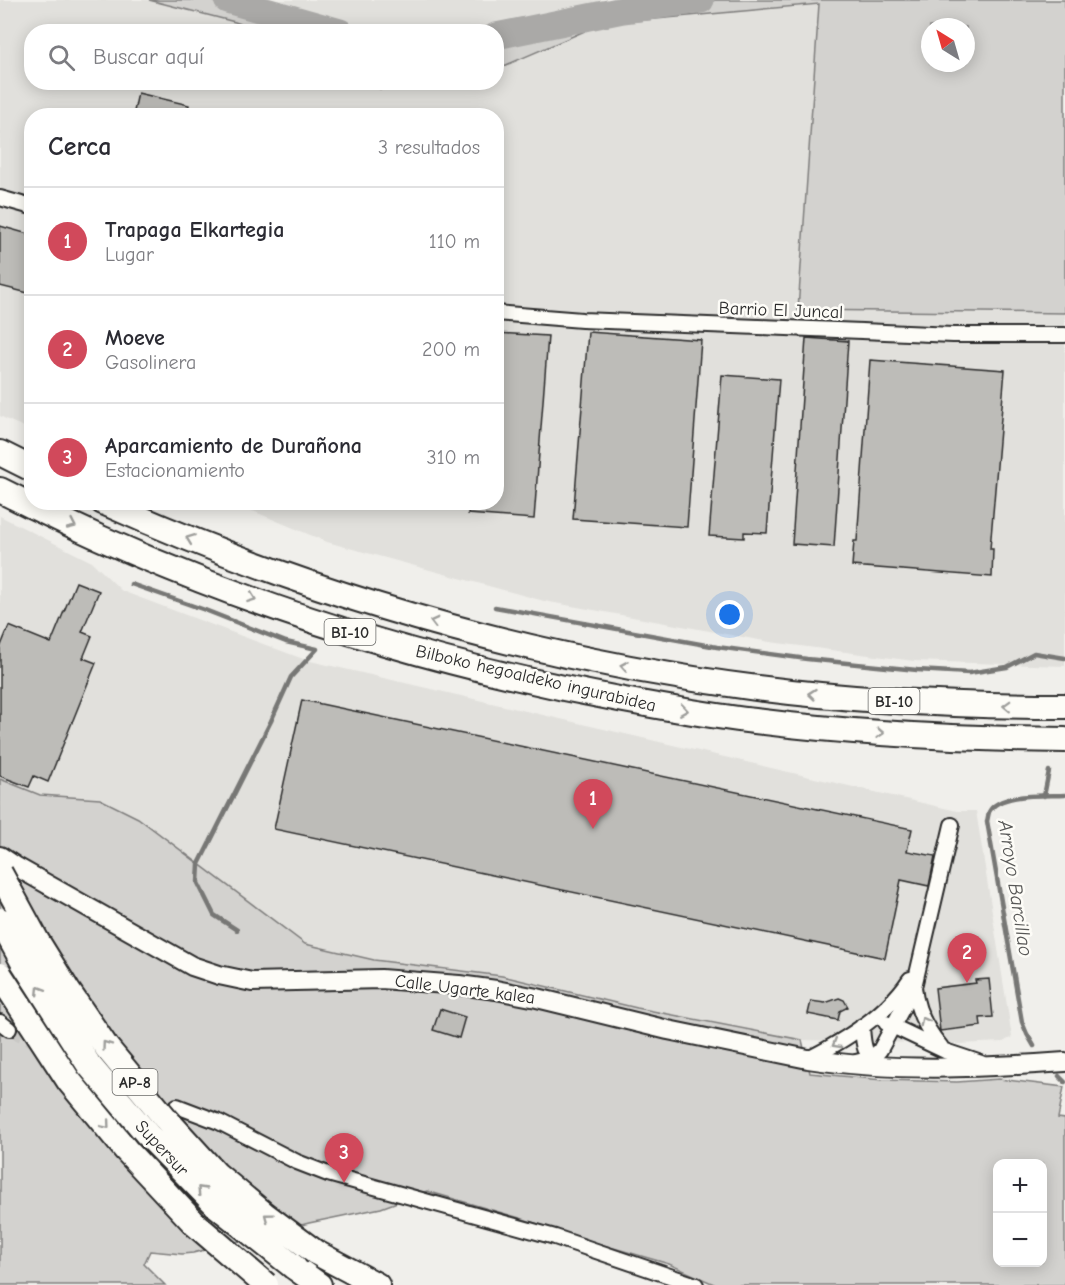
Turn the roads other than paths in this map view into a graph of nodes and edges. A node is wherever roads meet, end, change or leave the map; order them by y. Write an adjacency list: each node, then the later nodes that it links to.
1 (0, 198): 2 (street)
2 (24, 205)
3 (504, 314): 4 (street, Barrio El Juncal)
4 (1065, 335)
5 (0, 453): 6 (highway)
6 (24, 465)
7 (0, 490): 8 (highway, Bilboko hegoaldeko ingurabidea / BI-10, one-way to 8)
8 (24, 502)
9 (42, 510): 12 (highway, Bilboko hegoaldeko ingurabidea / BI-10, one-way to 12)
10 (122, 510): 11 (highway, Bilboko hegoaldeko ingurabidea / BI-10, one-way to 10)
11 (1065, 706)
12 (1065, 740)
13 (952, 825): 17 (street)
14 (0, 856): 24 (street, Calle Ugarte kalea)
15 (0, 873): 32 (highway, AP-8, one-way to 15, bridge)
16 (0, 920): 31 (highway, Supersur / AP-8, one-way to 16, bridge)
17 (921, 963): 19 (street); 20 (street)
18 (0, 975): 30 (highway, Supersur / AP-8, one-way to 30, bridge)
19 (914, 987): 21 (street); 22 (street, one-way to 19)
20 (867, 1022): 21 (street); 23 (street); 24 (street, one-way to 24)
21 (892, 1026): 22 (street); 23 (street)
22 (945, 1051): 28 (street)
23 (872, 1058): 25 (street); 27 (street)
24 (808, 1059): 25 (street, Calle Ugarte kalea)
25 (827, 1062): 27 (street, Calle Ugarte kalea)
26 (1065, 1062): 28 (street, Calle Ugarte kalea)
27 (921, 1067): 28 (street, Calle Ugarte kalea)
28 (992, 1067)
29 (177, 1106): 33 (street)
30 (266, 1285)
31 (319, 1285)
32 (376, 1285)
33 (696, 1285)

